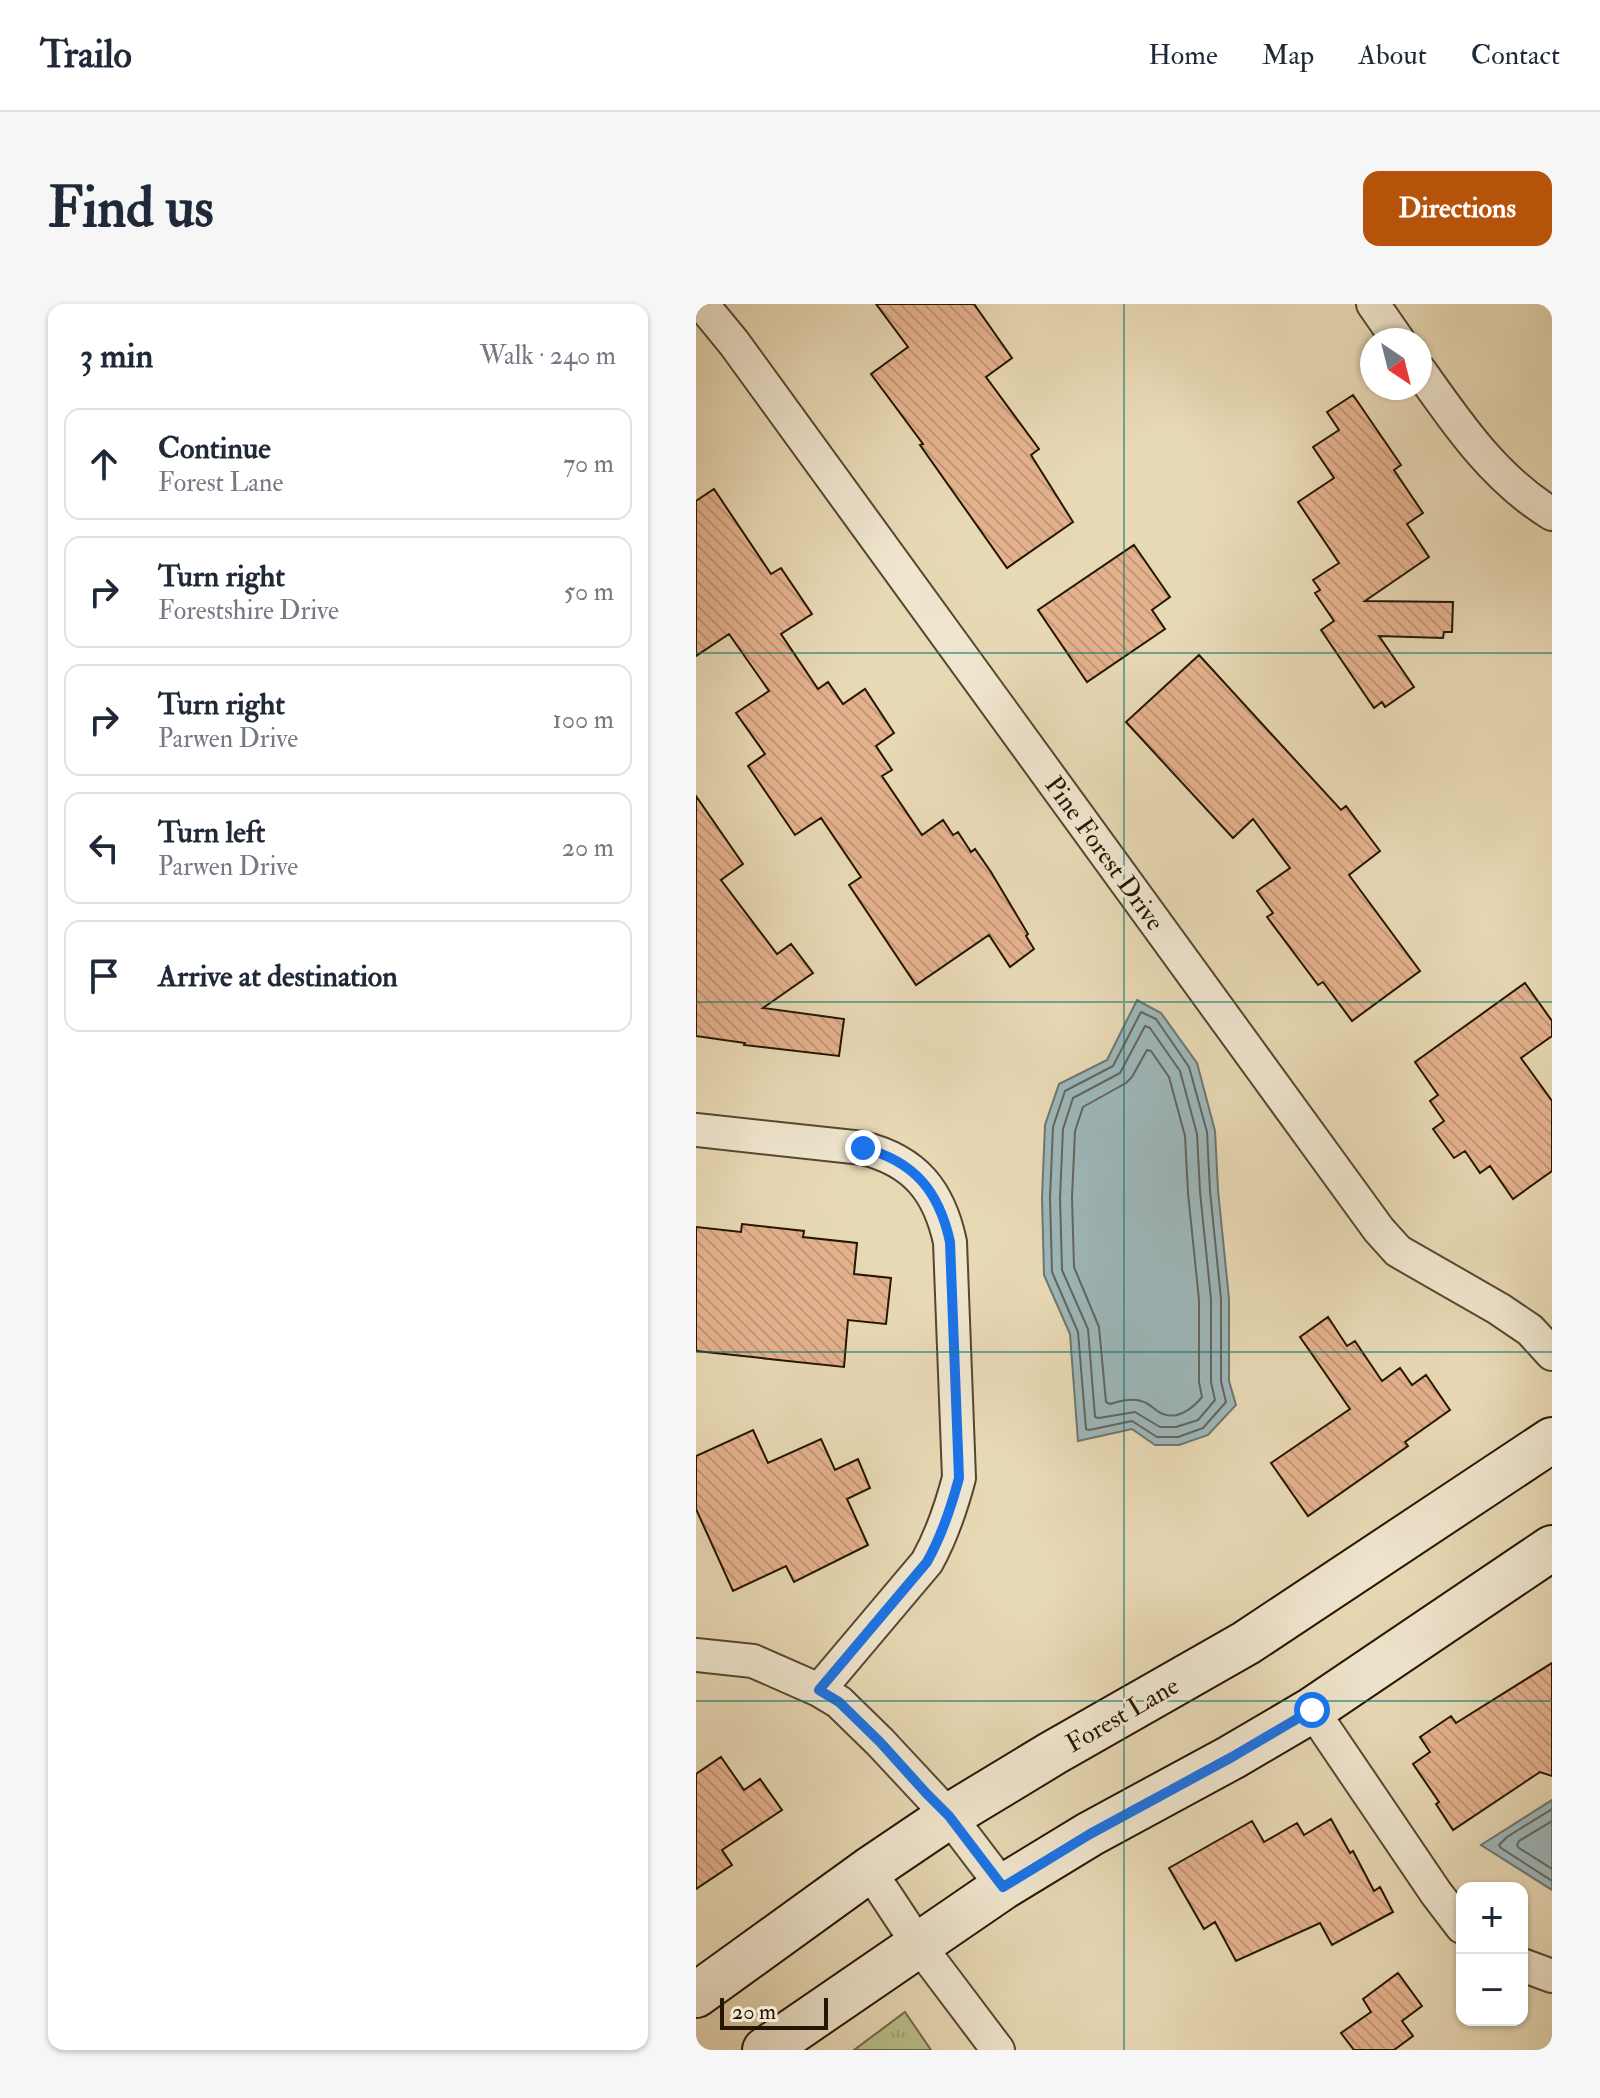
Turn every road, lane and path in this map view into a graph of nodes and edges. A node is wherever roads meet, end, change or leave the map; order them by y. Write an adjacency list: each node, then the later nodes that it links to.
1 (702, 304): 7 (street, Pine Forest Drive)
2 (1373, 304): 3 (street)
3 (1390, 328)
4 (1432, 388): 5 (street)
5 (1552, 514)
6 (696, 1130): 11 (street)
7 (1552, 1354)
8 (1552, 1440): 13 (main road, Forest Lane)
9 (1552, 1548): 12 (main road)
10 (696, 1655): 11 (street)
11 (819, 1690): 13 (street)
12 (1312, 1710): 15 (main road); 16 (street)
13 (949, 1816): 14 (main road, Forest Lane); 15 (street)
14 (869, 1870): 17 (street); 20 (main road, Forest Lane)
15 (1003, 1887): 17 (main road)
16 (1456, 1919)
17 (918, 1944): 21 (main road); 22 (street)
18 (1528, 1967): 19 (street)
19 (1552, 1976)
20 (696, 1995)
21 (765, 2050)
22 (998, 2050)

